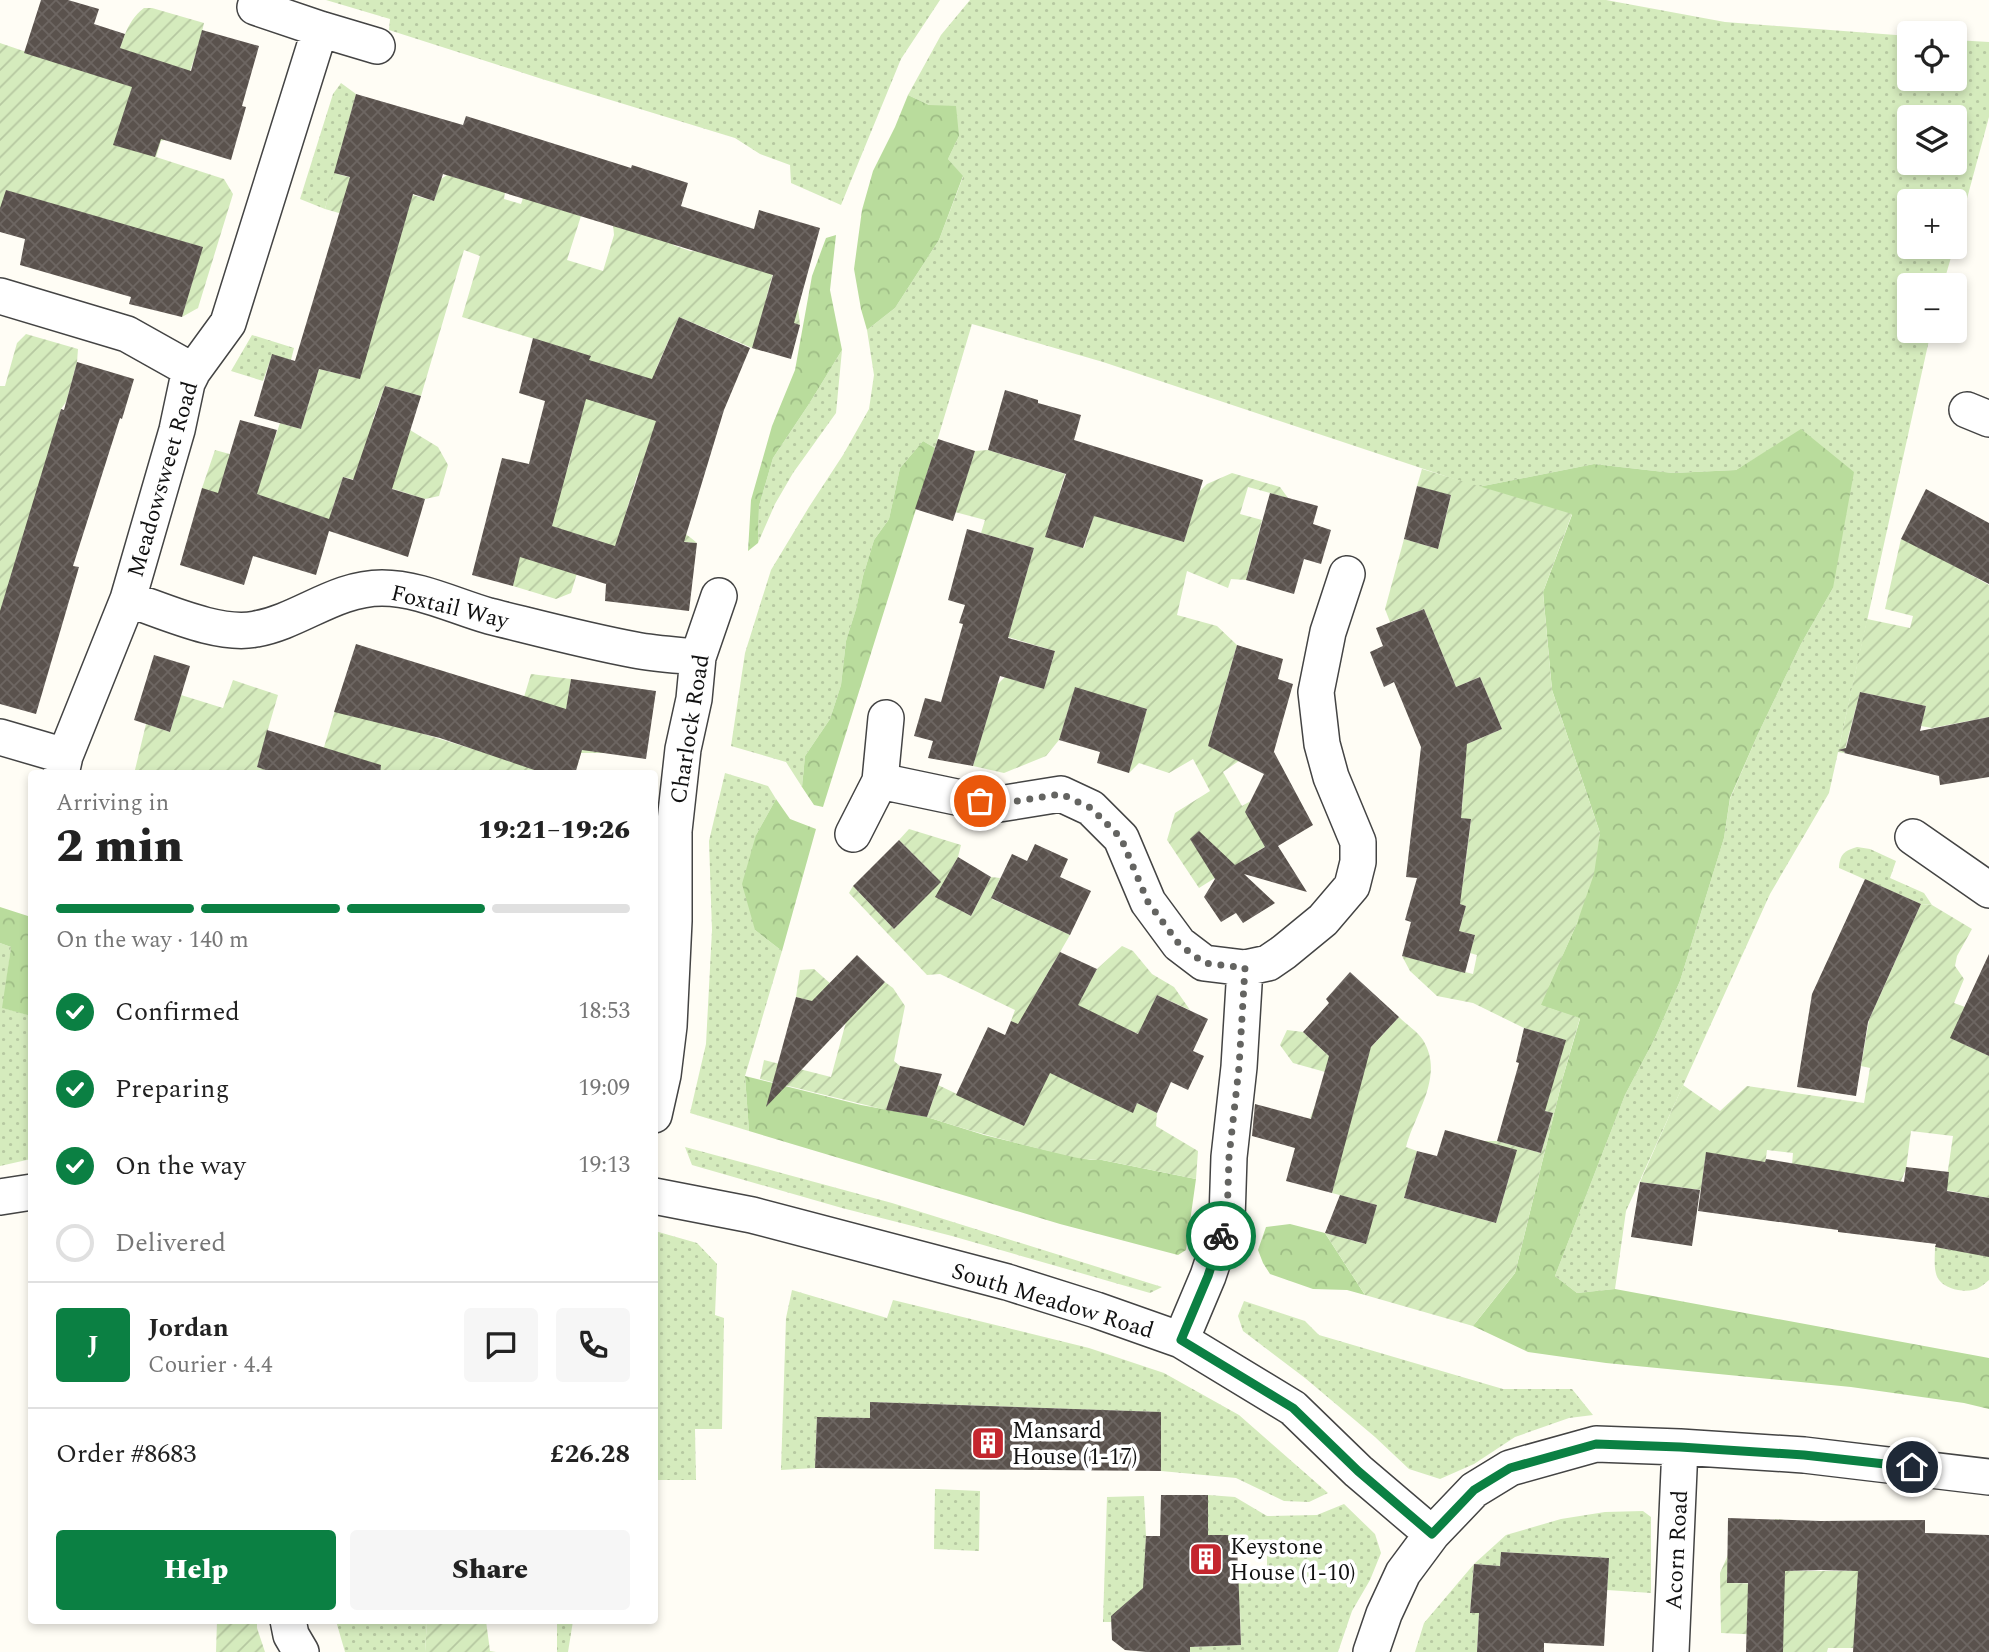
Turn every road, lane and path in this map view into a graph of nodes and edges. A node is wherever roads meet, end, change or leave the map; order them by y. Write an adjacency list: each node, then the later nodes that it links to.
1 (255, 7): 2 (street)
2 (320, 29): 3 (street); 5 (street, Meadowsweet Road)
3 (377, 46)
4 (0, 296): 5 (street)
5 (193, 371): 8 (street, Meadowsweet Road)
6 (1347, 574): 17 (street)
7 (719, 596): 9 (street, Charlock Road)
8 (128, 599): 9 (street, Foxtail Way); 12 (street, Meadowsweet Road)
9 (698, 657): 18 (street, Charlock Road)
10 (887, 718): 13 (street)
11 (0, 737): 12 (street)
12 (63, 765)
13 (880, 781): 14 (street); 17 (street)
14 (853, 834)
15 (1913, 836): 16 (street)
16 (1989, 890)
17 (1245, 968): 22 (street)
18 (658, 1097)
19 (28, 1193): 21 (street)
20 (658, 1196): 22 (street, South Meadow Road)
21 (0, 1197)
22 (1181, 1340): 25 (street, South Meadow Road)
23 (1680, 1447): 24 (street); 25 (street); 29 (street, Acorn Road)
24 (1989, 1477)
25 (1432, 1534): 28 (street)
26 (289, 1624): 27 (street)
27 (301, 1652)
28 (1371, 1652)
29 (1671, 1652)

